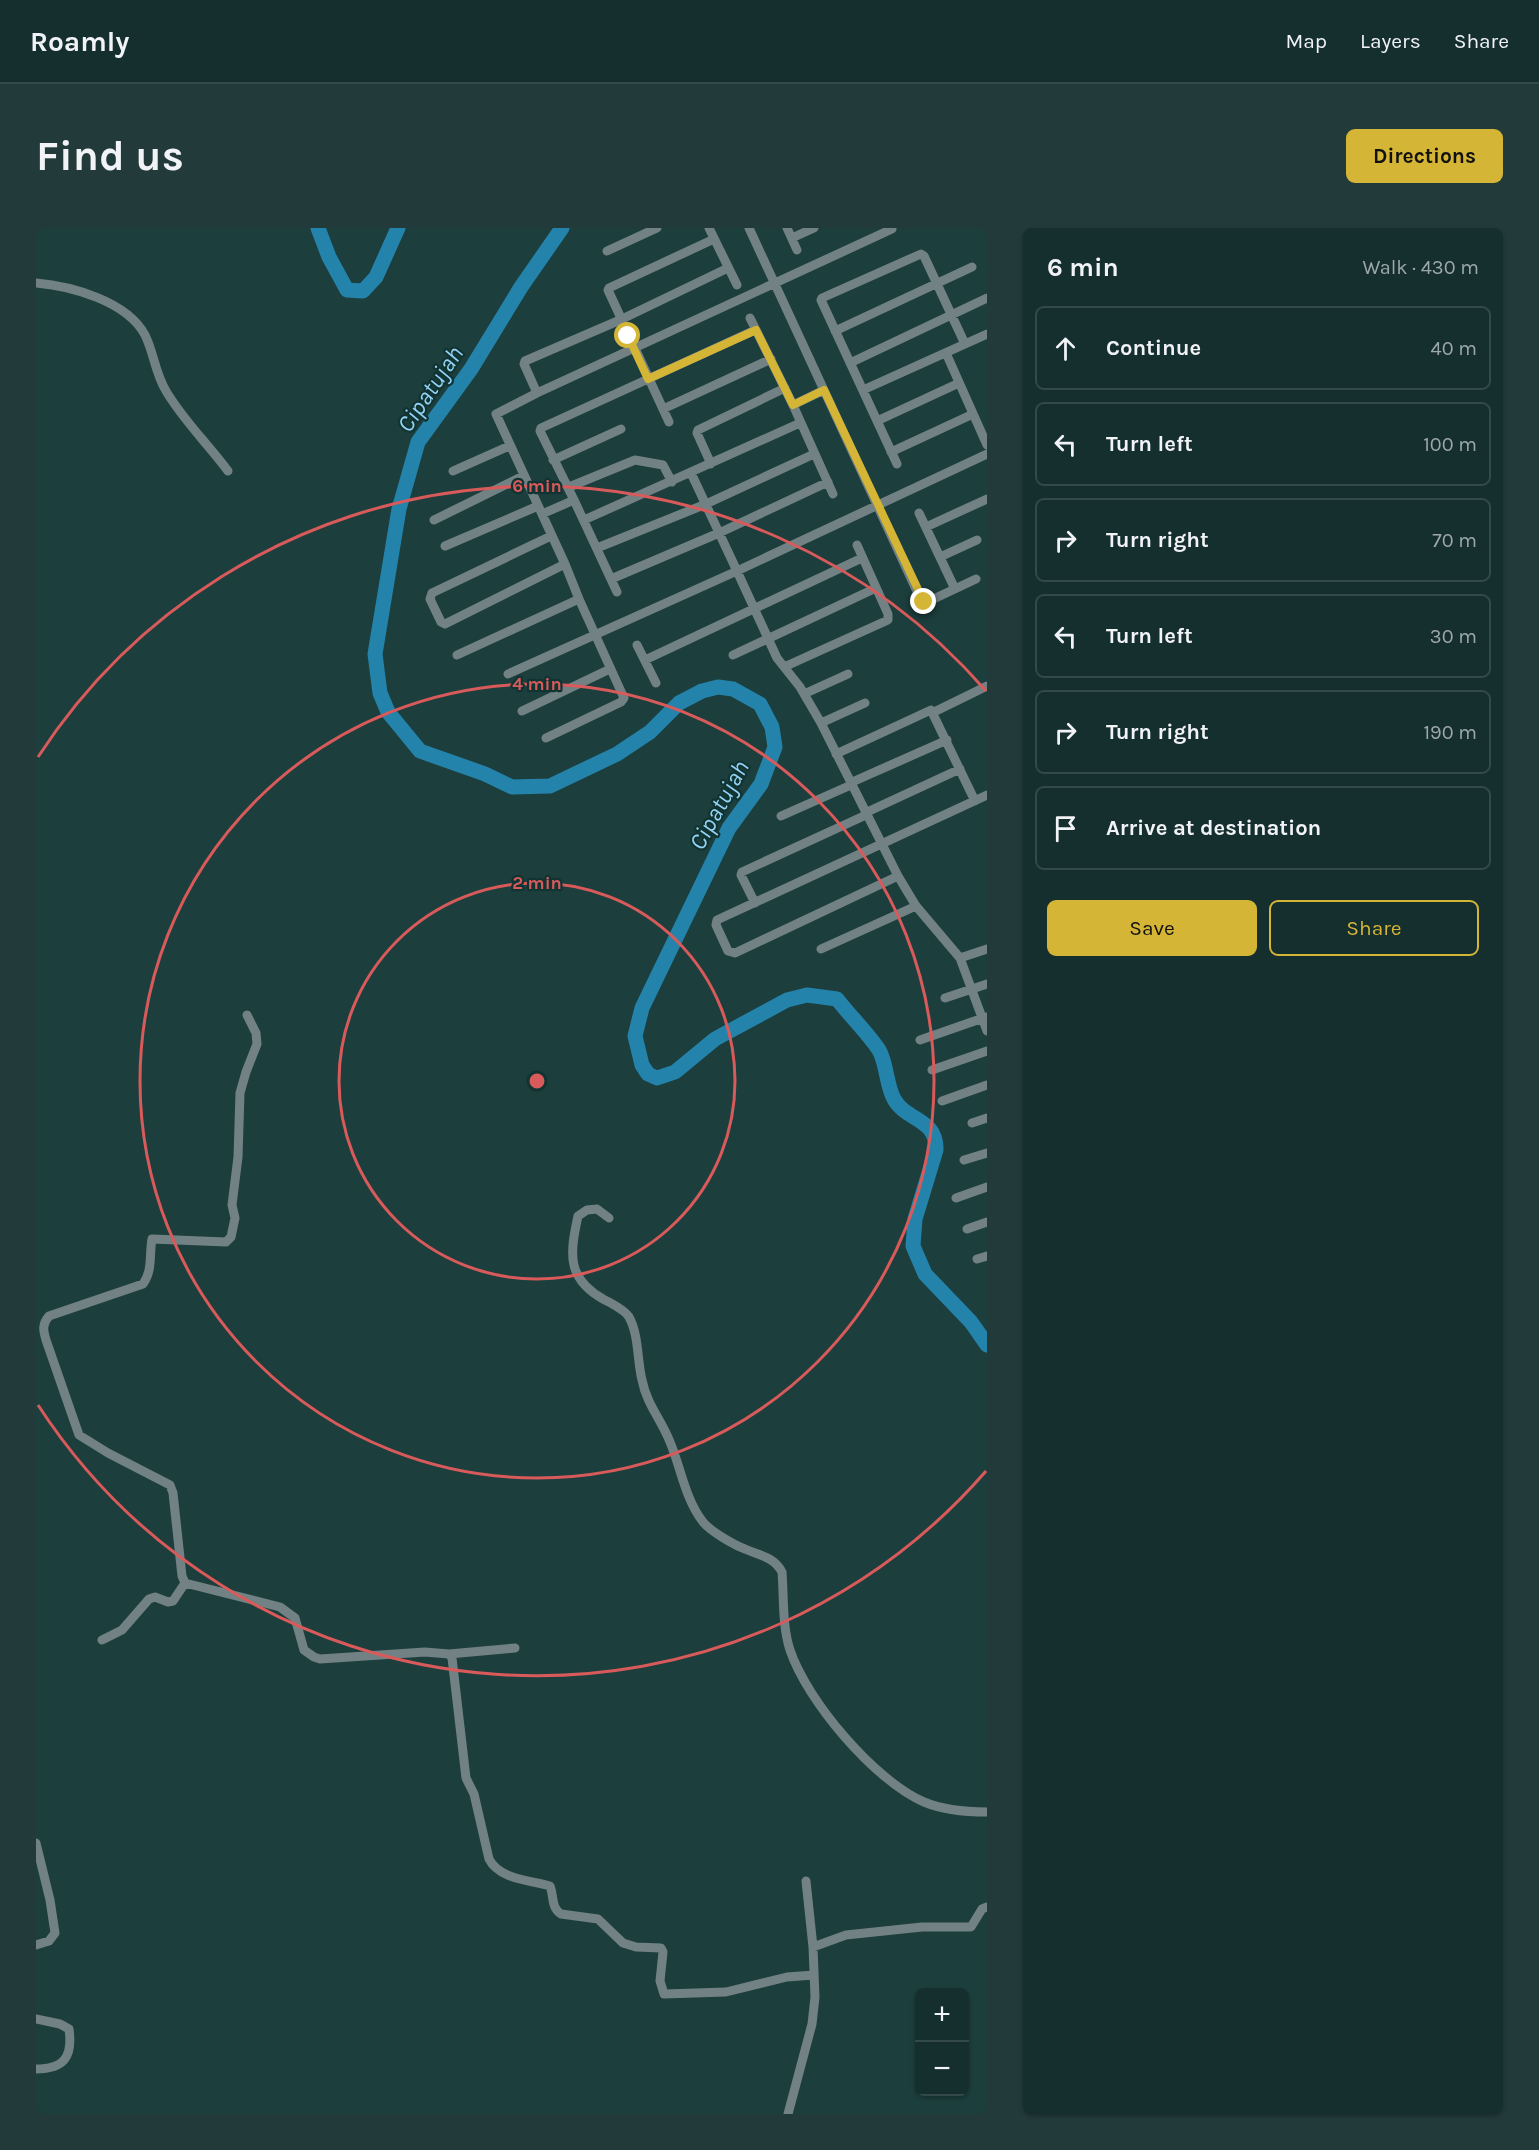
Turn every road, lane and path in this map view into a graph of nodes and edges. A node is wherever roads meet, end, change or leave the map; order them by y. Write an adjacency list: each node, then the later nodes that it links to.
1 (657, 228): 10 (street)
2 (709, 228): 8 (street)
3 (748, 228): 13 (street)
4 (787, 228): 7 (street)
5 (814, 228): 7 (street)
6 (892, 229): 13 (street)
7 (792, 238): 9 (street)
8 (714, 239): 12 (street); 20 (street)
9 (797, 250)
10 (607, 251)
11 (972, 267): 14 (street)
12 (728, 268): 16 (street); 20 (street)
13 (774, 283): 25 (street); 32 (street)
14 (938, 283): 18 (street); 22 (street); 22 (street)
15 (36, 284): 52 (street)
16 (737, 285)
17 (987, 298): 18 (street)
18 (951, 314): 24 (street); 28 (street)
19 (750, 318): 21 (street)
20 (620, 320): 25 (street); 34 (street)
21 (756, 330): 27 (street); 29 (street)
22 (835, 331): 28 (street)
23 (987, 334): 24 (street)
24 (965, 344): 26 (street)
25 (634, 349): 29 (street); 34 (street)
26 (946, 353): 30 (street); 33 (street)
27 (771, 359): 31 (street); 36 (street)
28 (850, 363): 33 (street)
29 (648, 379): 36 (street); 43 (street)
30 (959, 383): 37 (street); 39 (street)
31 (785, 388): 35 (street); 50 (street)
32 (824, 390): 35 (street); 63 (street)
33 (863, 390): 39 (street)
34 (537, 393): 45 (street)
35 (793, 405): 41 (street)
36 (663, 409): 40 (street)
37 (973, 414): 44 (street); 46 (street)
38 (535, 420): 43 (street)
39 (877, 421): 46 (street)
40 (669, 422)
41 (800, 423): 47 (street); 50 (street)
42 (621, 429): 49 (street)
43 (540, 430): 49 (street)
44 (987, 445)
45 (509, 446): 53 (street); 55 (street)
46 (891, 452): 51 (street)
47 (814, 454): 57 (street); 62 (street)
48 (987, 454): 63 (street)
49 (553, 460): 58 (street)
50 (711, 464): 54 (street)
51 (897, 464)
52 (228, 471)
53 (453, 471)
54 (691, 472): 56 (street); 62 (street)
55 (523, 476): 64 (street); 66 (street)
56 (672, 482): 58 (street); 67 (street)
57 (828, 482): 59 (street); 69 (street)
58 (569, 487): 61 (street)
59 (833, 494)
60 (987, 499): 68 (street)
61 (574, 500): 64 (street); 67 (street)
62 (706, 504): 69 (street); 74 (street)
63 (878, 507): 78 (street); 82 (street)
64 (540, 510): 70 (street); 73 (street)
65 (919, 513): 68 (street)
66 (434, 520)
67 (584, 520): 74 (street)
68 (926, 527): 75 (street)
69 (719, 533): 78 (street); 79 (street)
70 (551, 536): 77 (street); 77 (street)
71 (977, 540): 75 (street)
72 (856, 545): 76 (street)
73 (445, 546)
74 (597, 548): 79 (street)
75 (939, 557): 82 (street)
76 (862, 558): 81 (street); 85 (street)
77 (565, 564): 84 (street)
78 (737, 571): 85 (street); 86 (street)
79 (611, 579): 83 (street)
80 (976, 579): 82 (street)
81 (876, 588): 87 (street); 92 (street)
82 (955, 589)
83 (617, 592)
84 (579, 599): 86 (street); 89 (street)
85 (753, 607): 87 (street); 91 (street)
86 (596, 635): 93 (street); 94 (street)
87 (768, 639): 90 (street); 92 (street)
88 (637, 645): 91 (street)
89 (457, 655)
90 (733, 655)
91 (645, 660): 96 (street)
92 (784, 667): 98 (street)
93 (610, 669): 100 (street); 103 (street)
94 (508, 674)
95 (848, 674): 98 (street)
96 (657, 683)
97 (987, 686): 101 (street)
98 (804, 694): 102 (street)
99 (865, 703): 102 (street)
100 (522, 711)
101 (934, 712): 104 (street); 105 (street)
102 (821, 723): 105 (street)
103 (546, 738)
104 (947, 740): 106 (street); 107 (street)
105 (836, 754): 107 (street)
106 (960, 769): 109 (street); 110 (street)
107 (851, 784): 110 (street); 111 (street)
108 (987, 795): 109 (street)
109 (975, 801): 112 (street)
110 (865, 814): 112 (street); 114 (street)
111 (781, 816)
112 (881, 844): 113 (street); 114 (street)
113 (898, 876): 114 (street); 115 (street)
114 (755, 903)
115 (916, 906): 116 (street); 118 (street)
116 (821, 949)
117 (987, 950): 118 (street)
118 (960, 958): 120 (street)
119 (987, 984): 120 (street)
120 (972, 989): 121 (street); 123 (street)
121 (945, 998)
122 (247, 1015): 139 (street)
123 (985, 1017): 124 (street); 125 (street)
124 (987, 1031)
125 (920, 1040)
126 (987, 1051): 127 (street)
127 (932, 1070)
128 (987, 1085): 129 (street)
129 (942, 1101)
130 (987, 1118): 131 (street)
131 (972, 1123)
132 (987, 1153): 133 (street)
133 (964, 1161)
134 (987, 1187): 135 (street)
135 (956, 1198)
136 (609, 1218): 143 (street)
137 (987, 1222): 138 (street)
138 (968, 1229)
139 (185, 1583): 140 (street); 142 (street)
140 (102, 1640)
141 (515, 1648): 142 (street)
142 (449, 1654): 149 (street)
143 (987, 1812)
144 (36, 1843): 147 (street)
145 (806, 1881): 148 (street)
146 (987, 1907): 148 (street)
147 (36, 1945)
148 (813, 1947): 149 (street)
149 (814, 1975): 152 (street)
150 (36, 2019): 151 (street)
151 (36, 2069)
152 (788, 2114)

